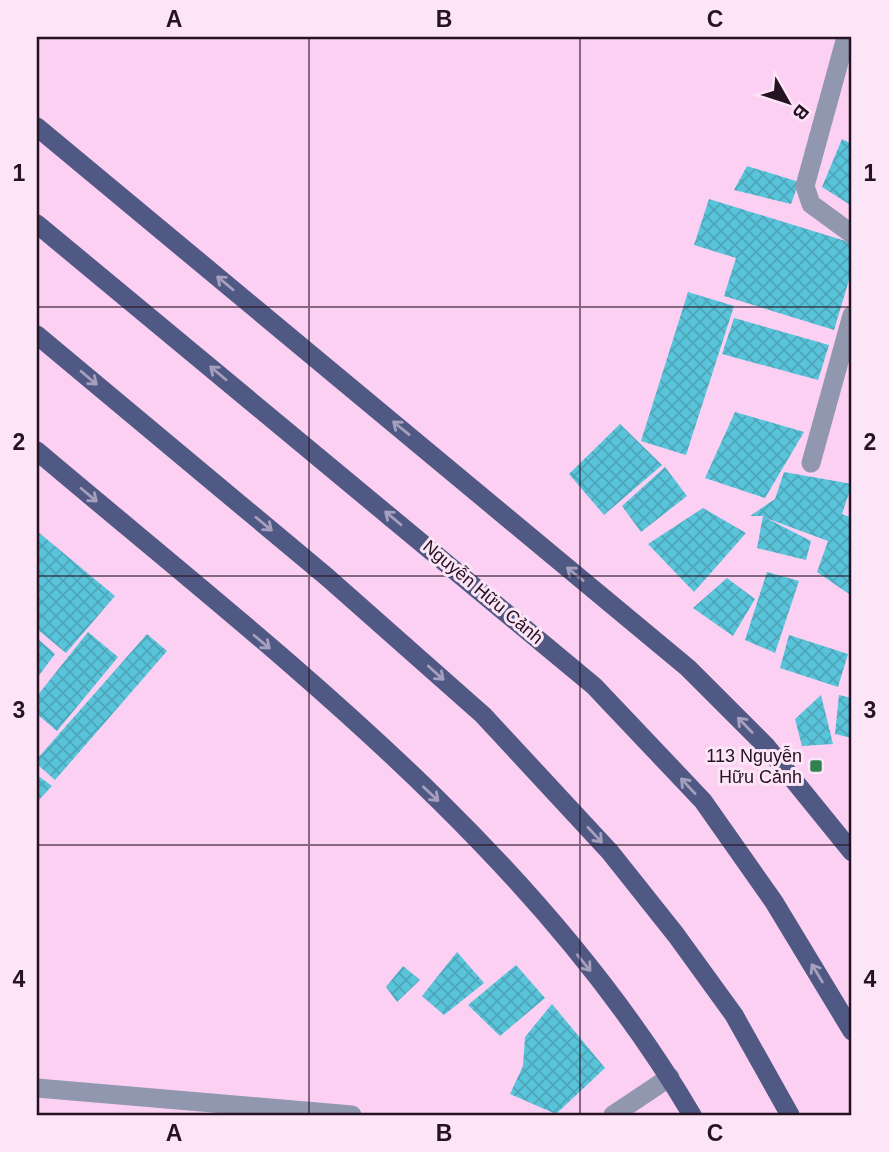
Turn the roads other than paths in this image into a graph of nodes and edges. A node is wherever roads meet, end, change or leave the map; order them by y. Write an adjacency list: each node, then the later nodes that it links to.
1 (845, 37): 4 (street)
2 (37, 127): 9 (main road, one-way to 2)
3 (37, 224): 10 (main road, Nguyễn Hữu Cảnh, one-way to 3)
4 (852, 234)
5 (852, 315): 8 (street)
6 (37, 335): 16 (main road, one-way to 16)
7 (37, 451): 11 (main road, one-way to 11)
8 (811, 463)
9 (852, 852)
10 (852, 1031)
11 (670, 1077): 14 (street); 15 (main road)
12 (37, 1088): 13 (street)
13 (352, 1115)
14 (613, 1115)
15 (692, 1115)
16 (790, 1115)

